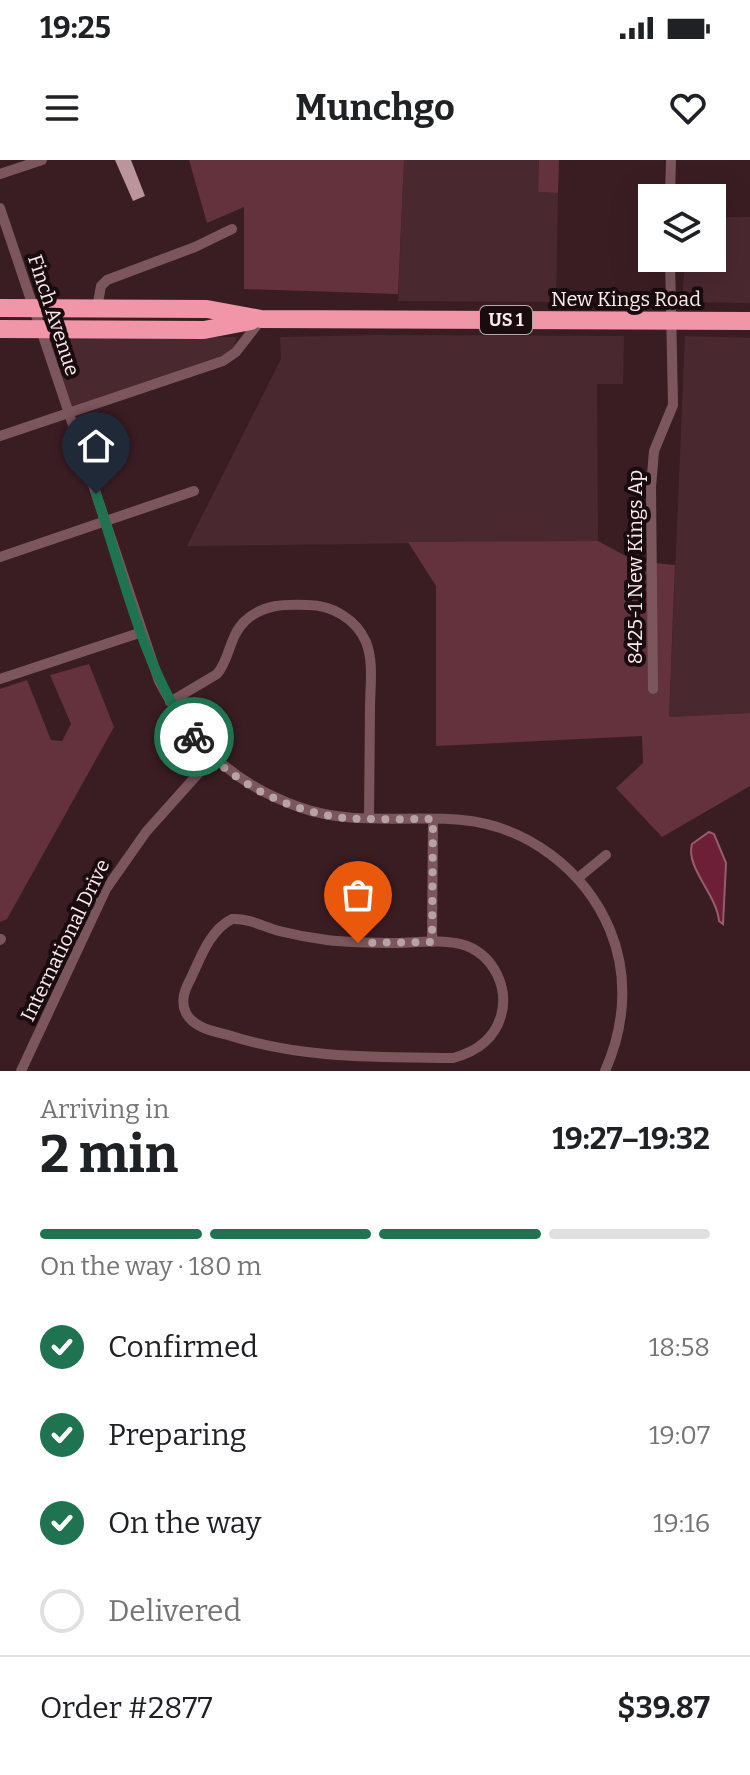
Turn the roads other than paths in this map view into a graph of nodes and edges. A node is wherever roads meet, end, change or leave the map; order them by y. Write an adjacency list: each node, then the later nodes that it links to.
1 (42, 160): 3 (street)
2 (671, 160): 4 (street)
3 (0, 174)
4 (670, 184)
5 (0, 208): 9 (street, Finch Avenue)
6 (232, 229): 10 (street)
7 (671, 272): 12 (street, 8425-1 New Kings Ap)
8 (0, 308): 9 (highway, New Kings Road / US 1)
9 (33, 308): 10 (highway, New Kings Road / US 1); 15 (street, Finch Avenue)
10 (97, 308): 11 (highway, New Kings Road / US 1)
11 (261, 319): 12 (highway, New Kings Road / US 1); 15 (highway, New Kings Road / US 1); 16 (street)
12 (673, 321): 13 (highway, New Kings Road / US 1); 23 (street, 8425-1 New Kings Ap)
13 (750, 321)
14 (0, 329): 15 (highway, New Kings Road / US 1)
15 (40, 329): 16 (street, Finch Avenue)
16 (68, 413): 17 (street); 19 (street, Finch Avenue)
17 (0, 436)
18 (194, 491): 19 (street)
19 (105, 521): 20 (street); 21 (street, Finch Avenue)
20 (0, 557)
21 (142, 632): 22 (street); 24 (street, Finch Avenue)
22 (0, 679)
23 (653, 689)
24 (170, 702): 25 (street, Finch Avenue); 26 (street)
25 (213, 757): 26 (street, Finch Avenue); 31 (street, International Drive)
26 (369, 818): 27 (street, Finch Avenue)
27 (433, 819): 29 (street, Finch Avenue); 30 (street)
28 (606, 855): 29 (street)
29 (578, 878): 32 (street, Finch Avenue)
30 (432, 942): 30 (street)
31 (21, 1071)
32 (605, 1071)

